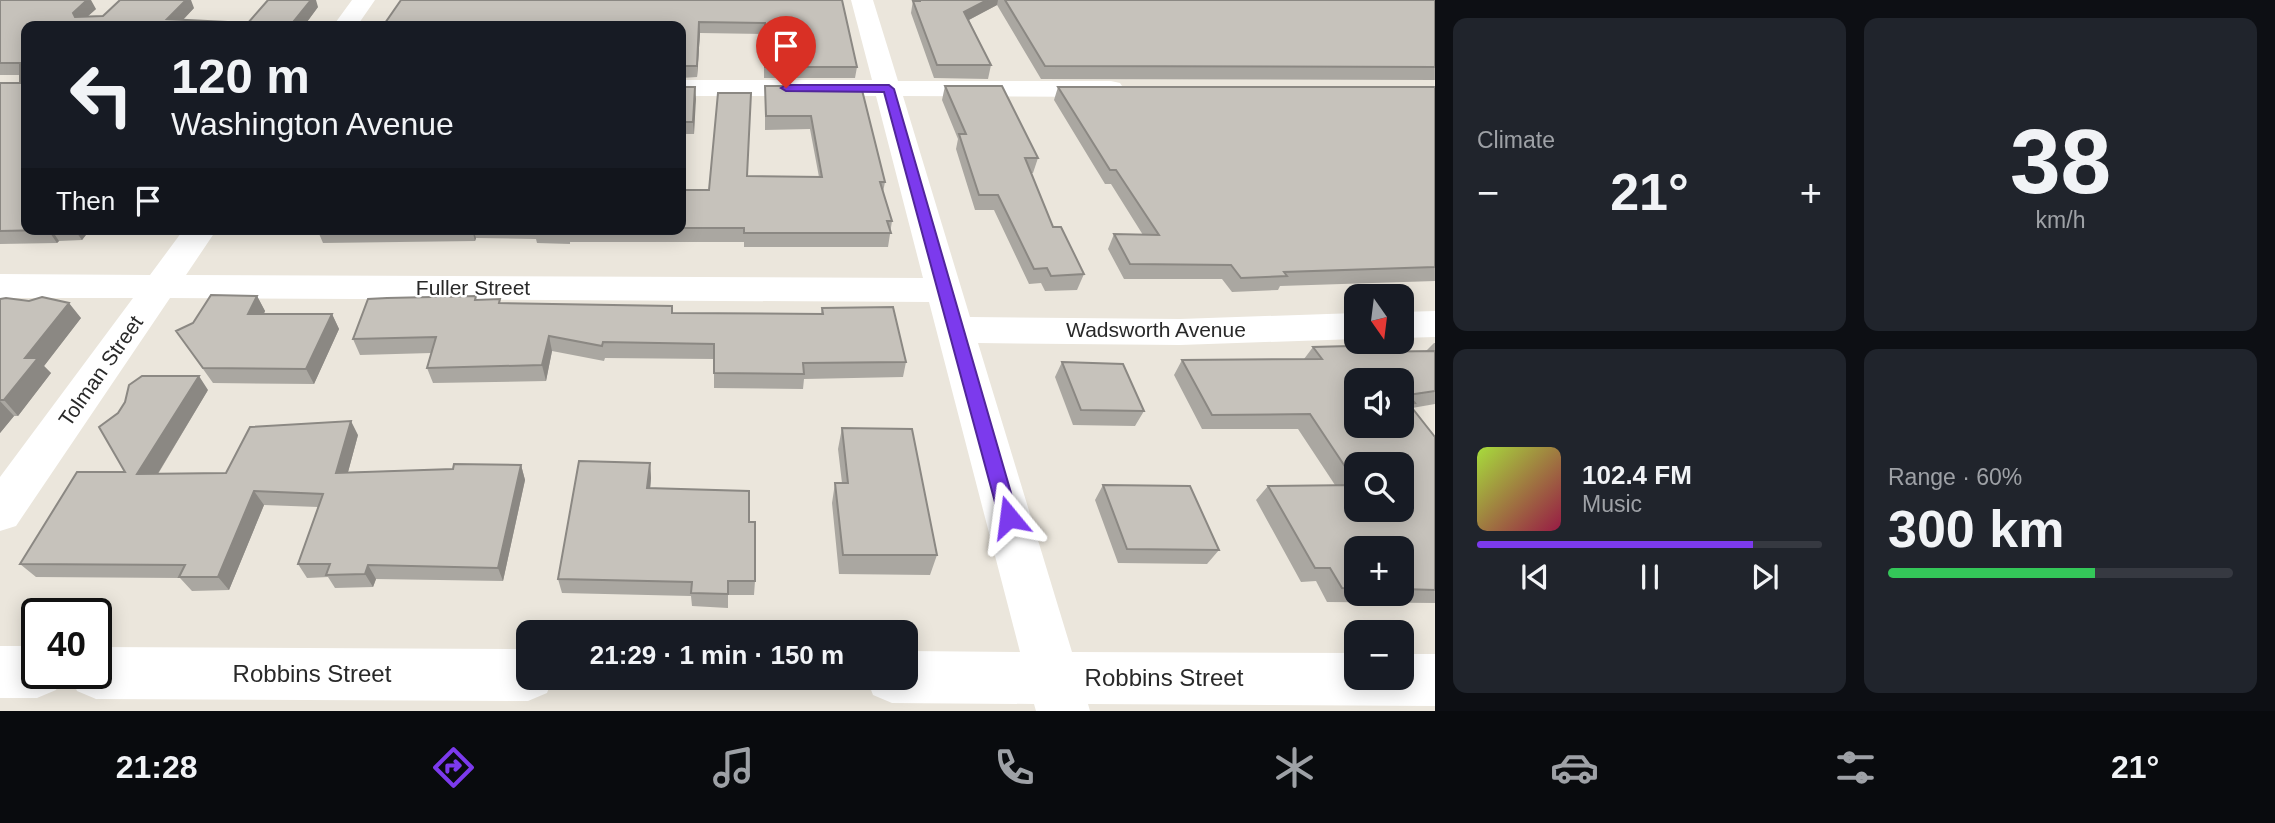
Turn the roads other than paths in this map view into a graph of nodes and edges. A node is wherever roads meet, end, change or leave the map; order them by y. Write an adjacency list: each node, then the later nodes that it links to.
1 (364, 0): 3 (street)
2 (862, 0): 5 (street)
3 (349, 21)
4 (686, 88): 5 (street)
5 (889, 89): 6 (street); 10 (street)
6 (1130, 89)
7 (197, 235): 9 (street, Tolman Street)
8 (0, 286): 9 (street, Fuller Street)
9 (160, 287): 10 (street, Fuller Street); 15 (street, Tolman Street)
10 (946, 290): 14 (street)
11 (1435, 324): 12 (street)
12 (1414, 325)
13 (1344, 326): 14 (street, Wadsworth Avenue)
14 (956, 330): 22 (street)
15 (0, 512)
16 (0, 672): 17 (street)
17 (21, 672)
18 (112, 673): 19 (street, Robbins Street)
19 (516, 675)
20 (918, 680): 22 (street, Robbins Street)
21 (1435, 680): 22 (street, Robbins Street)
22 (1058, 694)

